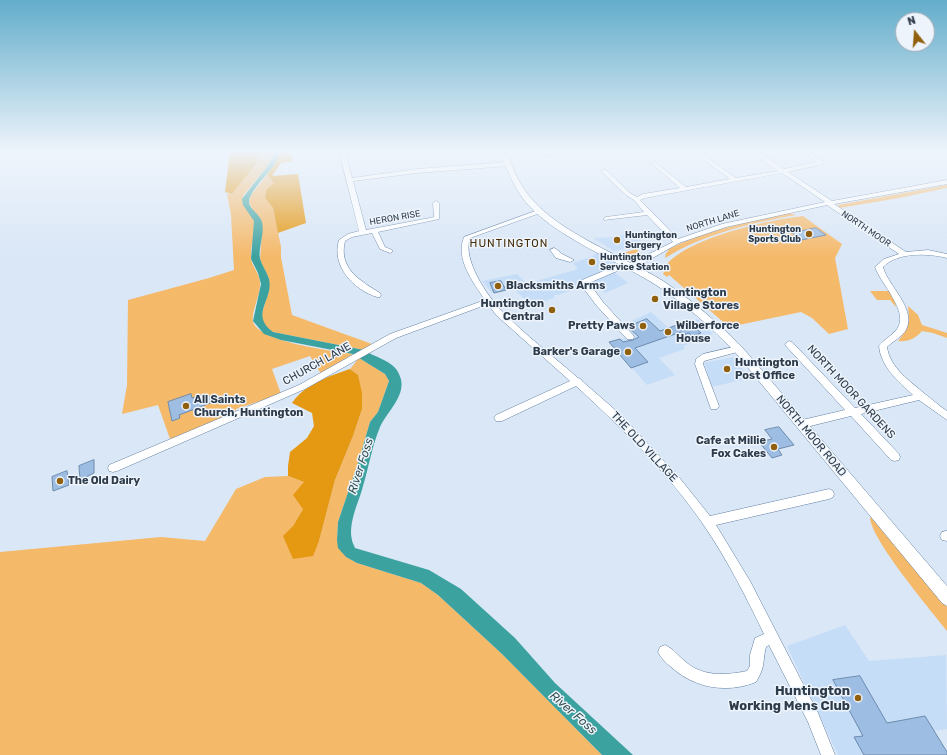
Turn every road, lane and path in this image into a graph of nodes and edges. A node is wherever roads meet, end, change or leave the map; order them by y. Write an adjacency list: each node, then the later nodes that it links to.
1 (351, 186): 16 (street)
2 (520, 186): 12 (street, NORTH MOOR ROAD)
3 (620, 186): 9 (street)
4 (682, 186): 8 (street)
5 (700, 186): 8 (street)
6 (805, 186): 11 (street, NORTH MOOR)
7 (923, 186): 11 (street, NORTH LANE)
8 (685, 189): 9 (street)
9 (637, 199): 13 (street)
10 (436, 203): 15 (street, HERON RISE)
11 (829, 203): 17 (street, NORTH LANE); 20 (street, NORTH MOOR)
12 (541, 211): 23 (street, NORTH MOOR ROAD); 25 (street, THE OLD VILLAGE)
13 (649, 213): 14 (street); 17 (street)
14 (606, 219)
15 (374, 231): 16 (street, HERON RISE); 19 (street)
16 (363, 232): 24 (street, HERON RISE)
17 (677, 242): 23 (street, NORTH LANE)
18 (554, 250): 22 (street)
19 (390, 251)
20 (905, 255): 21 (street, NORTH MOOR); 30 (street, NORTH MOOR)
21 (947, 256)
22 (570, 260)
23 (630, 265): 26 (street, NORTH LANE); 28 (street, NORTH MOOR ROAD)
24 (377, 294)
25 (489, 301): 29 (street, THE OLD VILLAGE); 37 (street, CHURCH LANE)
26 (630, 337)
27 (789, 344): 32 (street, NORTH MOOR GARDENS)
28 (738, 349): 31 (street); 35 (street, NORTH MOOR ROAD)
29 (578, 381): 34 (street); 39 (street, THE OLD VILLAGE)
30 (922, 396): 32 (street); 33 (street, NORTH MOOR)
31 (714, 406)
32 (854, 412): 35 (street); 36 (street, NORTH MOOR GARDENS)
33 (947, 416)
34 (499, 418)
35 (802, 424): 40 (street, NORTH MOOR ROAD)
36 (895, 457)
37 (113, 468)
38 (829, 494): 39 (street)
39 (708, 522): 41 (street, THE OLD VILLAGE)
40 (947, 598)
41 (772, 637): 42 (street); 43 (street, THE OLD VILLAGE)
42 (665, 652)
43 (828, 755)

